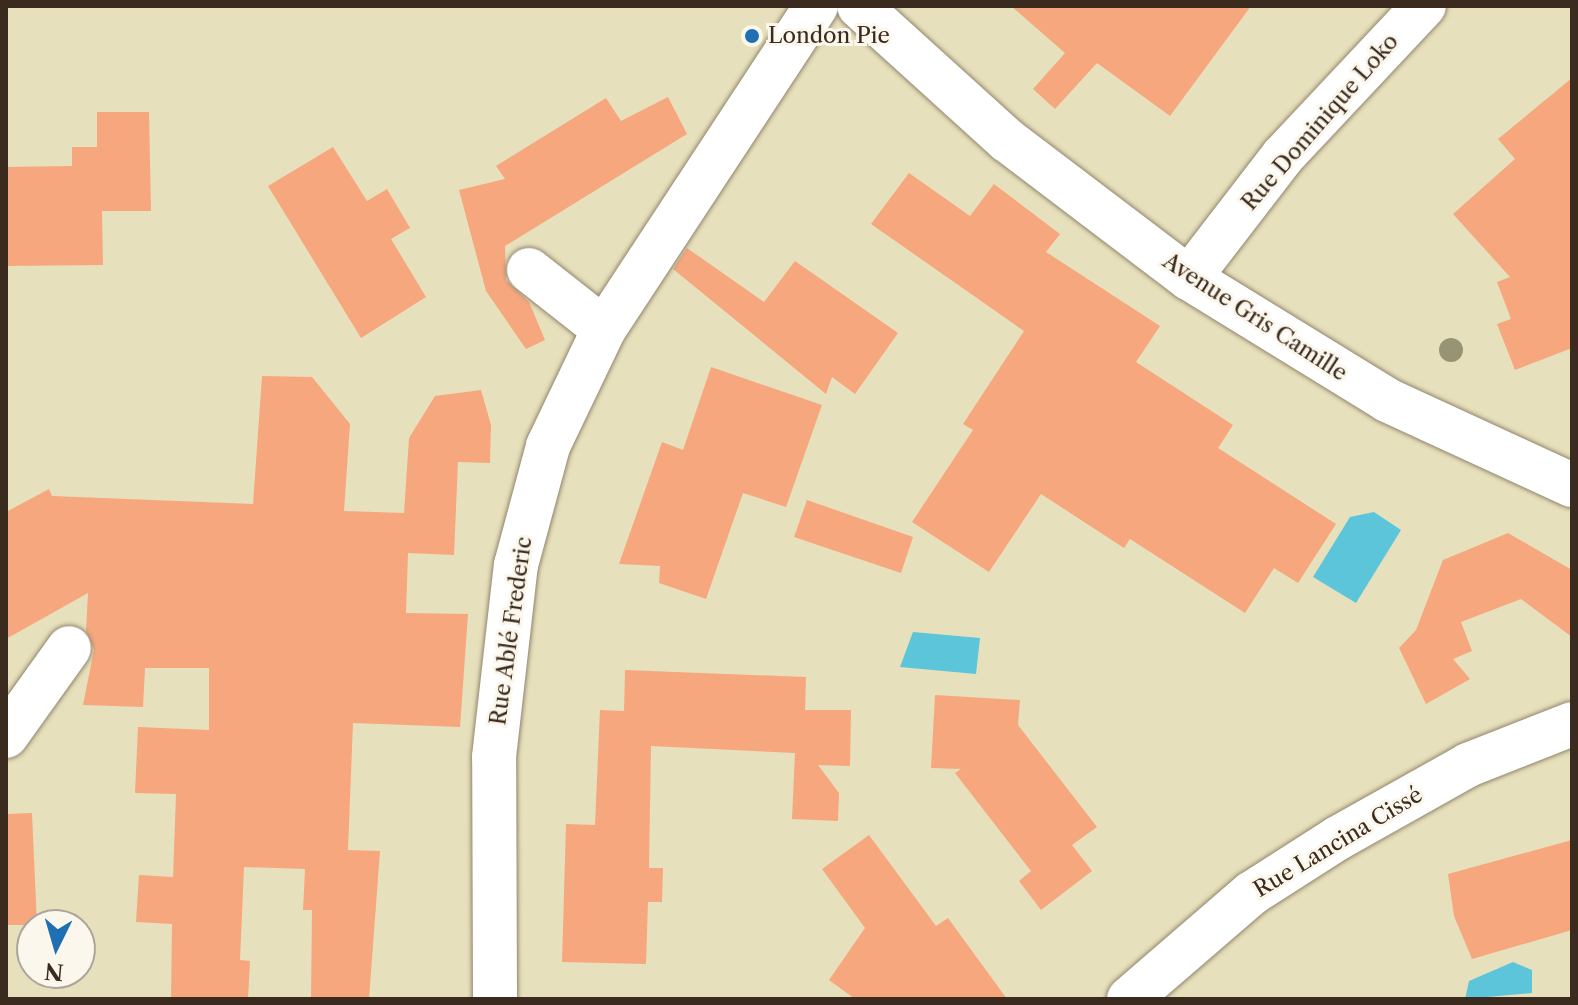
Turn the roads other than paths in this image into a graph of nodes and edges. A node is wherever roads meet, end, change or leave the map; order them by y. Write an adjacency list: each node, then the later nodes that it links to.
1 (816, 6): 6 (street, Rue Ablé Frederic)
2 (859, 6): 5 (street, Avenue Gris Camille)
3 (1424, 6): 5 (street, Rue Dominique Loko)
4 (529, 270): 6 (street)
5 (1189, 278): 7 (street, Avenue Gris Camille)
6 (604, 329): 11 (street, Rue Ablé Frederic)
7 (1564, 475)
8 (69, 648): 10 (street)
9 (1572, 724): 12 (street, Rue Lancina Cissé)
10 (6, 736)
11 (495, 999)
12 (1129, 999)

